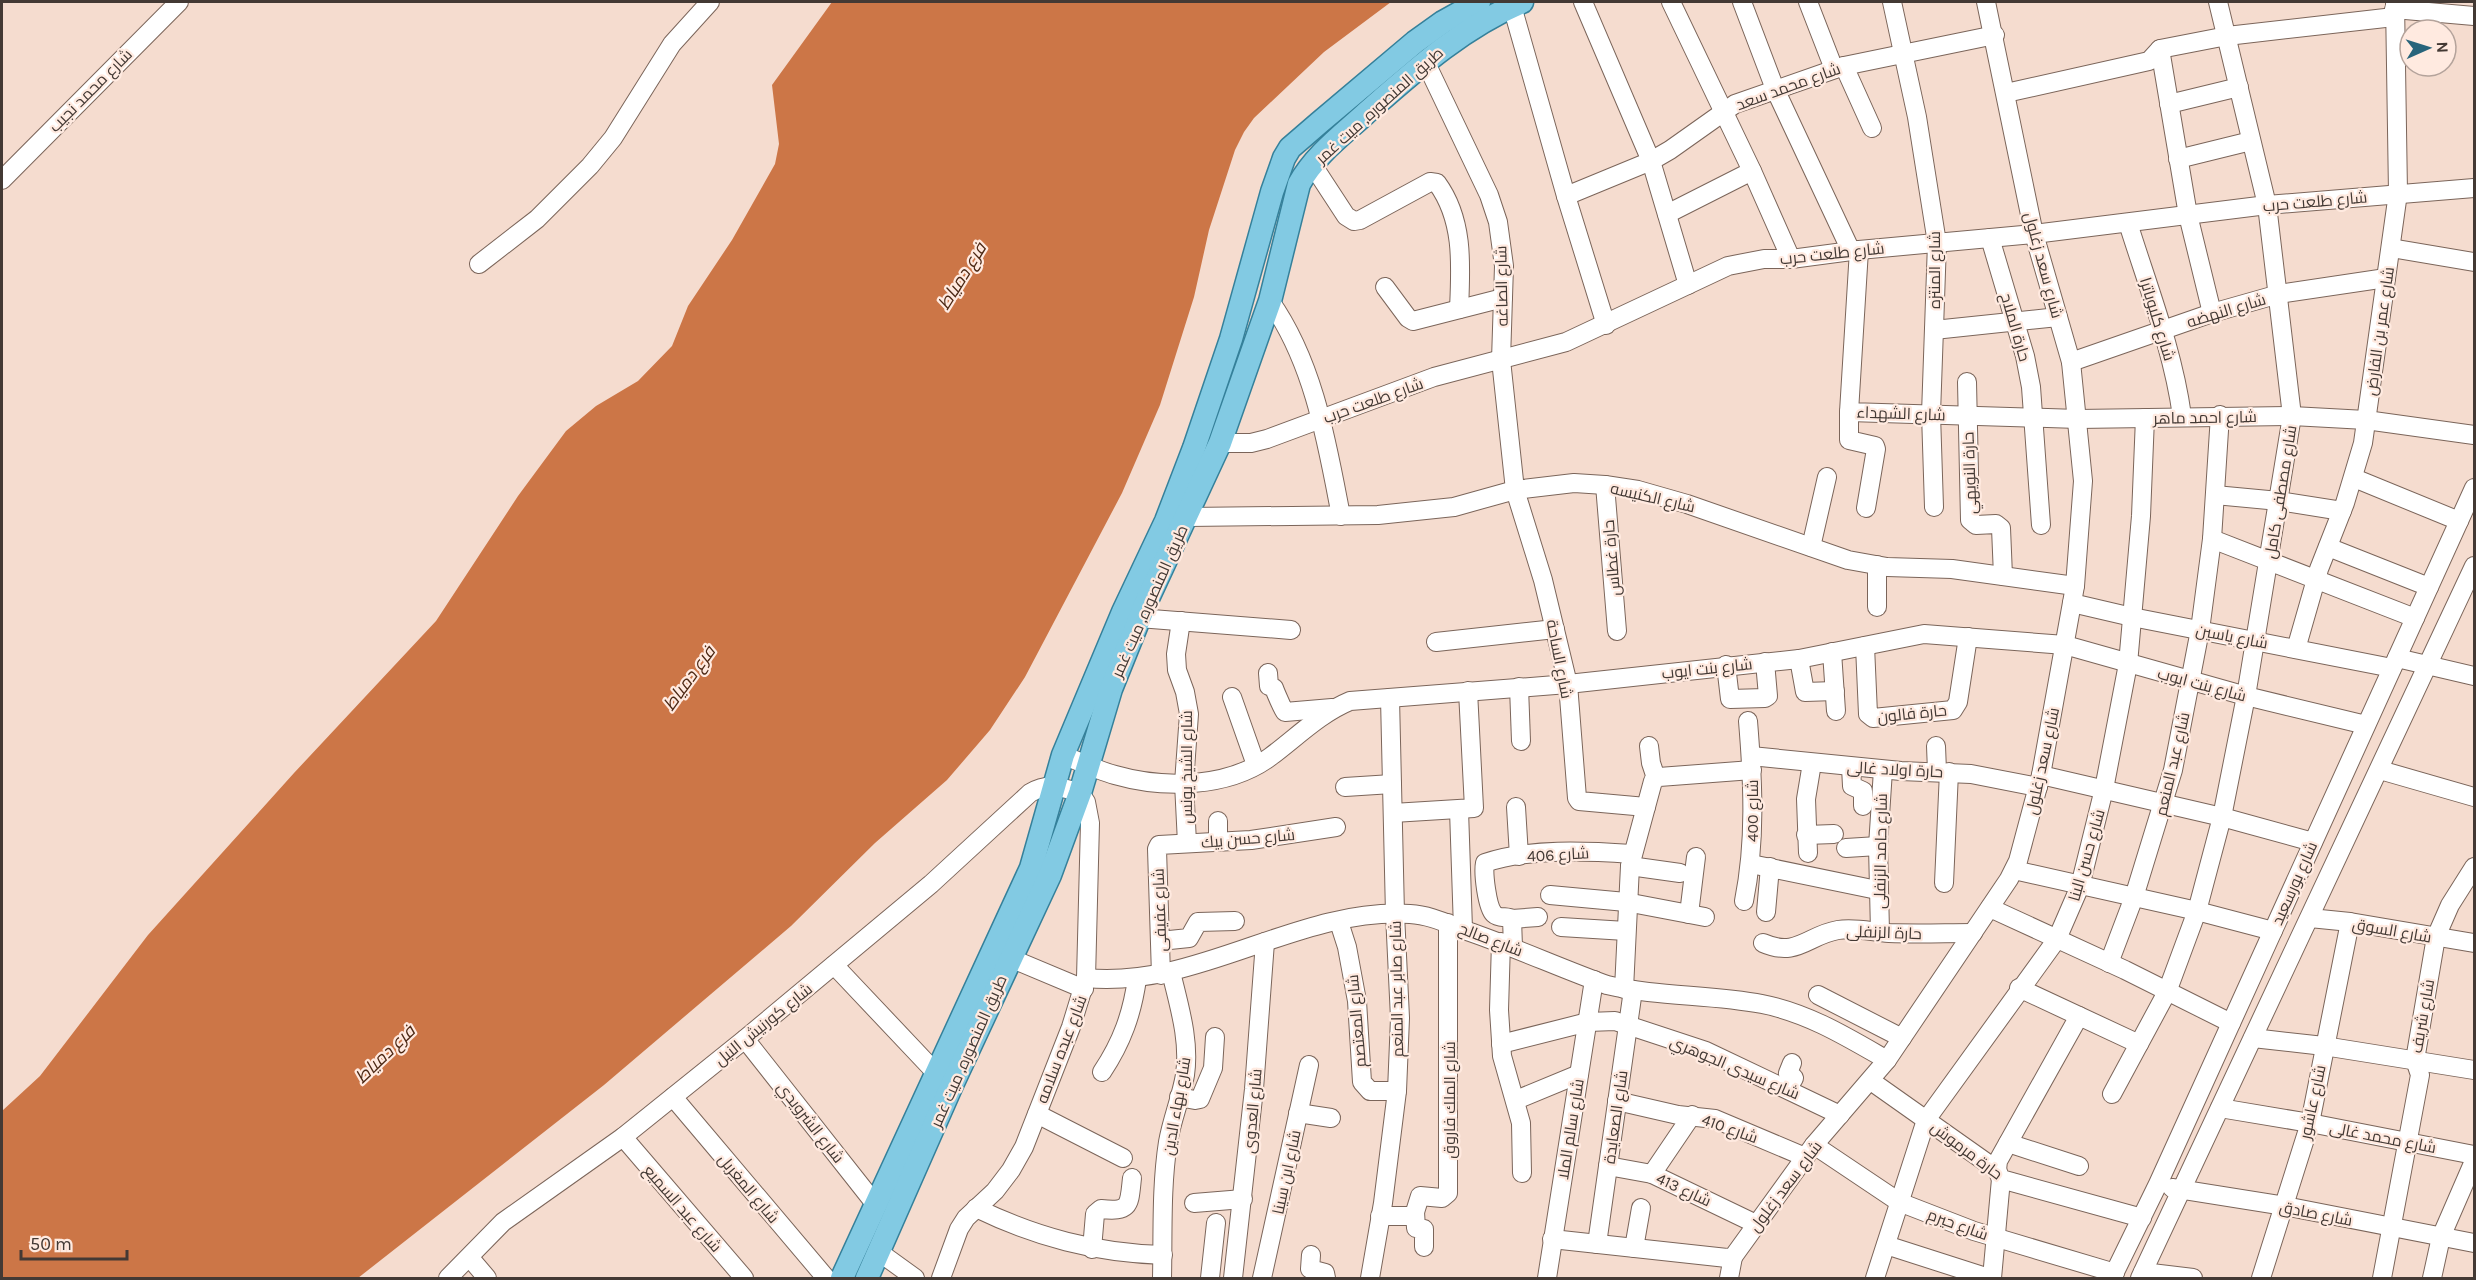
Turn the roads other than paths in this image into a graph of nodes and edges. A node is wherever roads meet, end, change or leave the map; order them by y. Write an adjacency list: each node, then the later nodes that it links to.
1 (179, 2): 31 (street, شارع محمد نجيب)
2 (1479, 2): 139 (main road, طريق المنصوره, ميت غمر)
3 (1583, 2): 28 (street)
4 (1671, 2): 24 (street)
5 (1742, 2): 21 (street)
6 (1808, 2): 19 (street)
7 (1892, 2): 17 (street, شارع المنتزه)
8 (1986, 2): 14 (street, شارع سعد زغلول)
9 (2218, 2): 15 (street, شارع مصطفى كامل)
10 (706, 3): 46 (street)
11 (1517, 4): 18 (main road, طريق المنصوره, ميت غمر); 34 (street)
12 (2394, 9): 13 (street); 15 (street); 33 (street, شارع عمر بن الفارض)
13 (2475, 16)
14 (1995, 35): 17 (street, شارع محمد سعد); 22 (street, شارع سعد زغلول)
15 (2227, 36): 16 (street); 20 (street, شارع مصطفى كامل)
16 (2160, 49): 22 (street); 23 (street)
17 (1903, 54): 19 (street, شارع محمد سعد); 41 (street, شارع المنتزه)
18 (1425, 61): 29 (main road, طريق المنصوره, ميت غمر); 51 (street, شارع الصاغه)
19 (1839, 67): 21 (street, شارع محمد سعد); 25 (street)
20 (2239, 87): 23 (street); 26 (street, شارع مصطفى كامل)
21 (1775, 89): 24 (street, شارع محمد سعد); 43 (street)
22 (2006, 93): 39 (street, شارع سعد زغلول)
23 (2169, 104): 27 (street)
24 (1722, 111): 28 (street, شارع محمد سعد); 30 (street)
25 (1872, 128)
26 (2252, 141): 27 (street); 35 (street, شارع مصطفى كامل)
27 (2178, 159): 37 (street)
28 (1651, 162): 34 (street, شارع محمد سعد); 36 (street)
29 (1312, 165): 52 (main road, طريق المنصوره, ميت غمر); 53 (street)
30 (1752, 171): 36 (street); 44 (street)
31 (2, 180)
32 (2475, 188): 33 (street, شارع طلعت حرب)
33 (2398, 193): 35 (street, شارع طلعت حرب); 42 (street, شارع عمر بن الفارض)
34 (1566, 196): 57 (street)
35 (2267, 205): 37 (street, شارع طلعت حرب); 50 (street, شارع مصطفى كامل)
36 (1667, 214): 48 (street)
37 (2188, 215): 38 (street, شارع طلعت حرب); 54 (street)
38 (2128, 223): 39 (street, شارع طلعت حرب); 59 (street, شارع كليوباترا)
39 (2034, 234): 40 (street, شارع طلعت حرب); 55 (street, شارع سعد زغلول)
40 (1990, 238): 41 (street, شارع طلعت حرب); 56 (street, حارة الملاح)
41 (1937, 243): 43 (street, شارع طلعت حرب); 58 (street, شارع المنتزه)
42 (2391, 248): 45 (street); 47 (street, شارع عمر بن الفارض)
43 (1856, 250): 44 (street, شارع طلعت حرب); 63 (street, شارع الشهداء)
44 (1791, 259): 48 (street, شارع طلعت حرب)
45 (2475, 262)
46 (479, 264)
47 (2386, 279): 50 (street, شارع النهضه); 73 (street, شارع عمر بن الفارض)
48 (1688, 285): 57 (street, شارع طلعت حرب)
49 (1385, 287): 53 (street)
50 (2279, 294): 54 (street, شارع النهضه); 68 (street, شارع مصطفى كامل)
51 (1503, 298): 53 (street); 60 (street, شارع الصاغه)
52 (1270, 301): 72 (street); 75 (main road, طريق المنصوره, ميت غمر)
53 (1459, 309)
54 (2212, 313): 59 (street, شارع النهضه)
55 (2058, 317): 56 (street); 61 (street, شارع سعد زغلول)
56 (2014, 322): 58 (street); 69 (street, حارة الملاح)
57 (1606, 325): 60 (street, شارع طلعت حرب)
58 (1934, 330): 64 (street, شارع المنتزه)
59 (2162, 330): 61 (street, شارع النهضه); 67 (street, شارع كليوباترا)
60 (1501, 360): 72 (street, شارع طلعت حرب); 80 (street, شارع الصاغه)
61 (2071, 362): 70 (street, شارع سعد زغلول)
62 (1967, 382): 65 (street)
63 (1849, 412): 64 (street, شارع الشهداء); 84 (street)
64 (1931, 414): 65 (street, شارع الشهداء); 83 (street, شارع المنتزه)
65 (1966, 415): 69 (street, شارع الشهداء); 96 (street, حارة النويهي)
66 (2220, 415): 67 (street, شارع احمد ماهر); 68 (street, شارع احمد ماهر); 81 (street, شارع عبد المنعم)
67 (2182, 416): 71 (street, شارع احمد ماهر)
68 (2292, 416): 73 (street, شارع احمد ماهر); 82 (street, شارع مصطفى كامل)
69 (2034, 417): 70 (street, شارع الشهداء); 89 (street, حارة الملاح)
70 (2078, 418): 71 (street, شارع احمد ماهر); 99 (street, شارع سعد زغلول)
71 (2145, 418): 101 (street, شارع حسن البنا)
72 (1322, 419): 75 (street, شارع طلعت حرب); 86 (street)
73 (2366, 420): 74 (street, شارع احمد ماهر); 77 (street, شارع عمر بن الفارض)
74 (2475, 435)
75 (1220, 443): 87 (main road, طريق المنصوره, ميت غمر)
76 (1827, 477): 91 (street)
77 (2354, 478): 85 (street, شارع عمر بن الفارض); 88 (street)
78 (1605, 485): 80 (street, شارع الكنيسه); 91 (street, شارع الكنيسه); 108 (street, حارة غطاس)
79 (2475, 488): 88 (street, شارع بورسعيد)
80 (1515, 490): 86 (street, شارع الكنيسه); 105 (street, شارع الساحة)
81 (2214, 495): 82 (street); 90 (street, شارع عبد المنعم)
82 (2279, 501): 85 (street); 93 (street, شارع مصطفى كامل)
83 (1934, 507)
84 (1866, 508)
85 (2342, 511): 92 (street, شارع عمر بن الفارض)
86 (1341, 516): 87 (street, شارع الكنيسه)
87 (1186, 517): 102 (main road, طريق المنصوره, ميت غمر)
88 (2459, 521): 98 (street, شارع بورسعيد)
89 (2041, 525)
90 (2212, 539): 93 (street); 107 (street, شارع عبد المنعم)
91 (1811, 547): 94 (street, شارع الكنيسه)
92 (2328, 547): 97 (street, شارع عمر بن الفارض); 98 (street)
93 (2269, 562): 97 (street); 110 (street, شارع مصطفى كامل)
94 (1877, 565): 96 (street, شارع الكنيسه); 100 (street)
95 (2475, 566): 121 (street, شارع بورسعيد)
96 (2003, 576): 99 (street, شارع الكنيسه)
97 (2316, 580): 103 (street); 114 (street, شارع عمر بن الفارض)
98 (2429, 587): 103 (street, شارع بورسعيد)
99 (2074, 595): 101 (street, شارع ياسين); 112 (street, شارع سعد زغلول)
100 (1877, 607)
101 (2132, 617): 107 (street, شارع ياسين); 119 (street, شارع حسن البنا)
102 (1139, 618): 104 (street); 142 (main road, طريق المنصوره, ميت غمر)
103 (2415, 618): 118 (street, شارع بورسعيد)
104 (1181, 621): 106 (street); 150 (street, شارع الشيخ يونس)
105 (1555, 629): 111 (street); 125 (street, شارع الساحة)
106 (1291, 630)
107 (2200, 630): 110 (street, شارع ياسين); 124 (street, شارع عبد المنعم)
108 (1617, 631)
109 (1968, 638): 112 (street, شارع بنت ايوب); 113 (street, شارع بنت ايوب); 113 (street, حارة فالون)
110 (2255, 640): 114 (street, شارع ياسين); 129 (street, شارع مصطفى كامل)
111 (1436, 642)
112 (2065, 645): 119 (street, شارع بنت ايوب); 149 (street, شارع سعد زغلول)
113 (1865, 646): 115 (street, شارع بنت ايوب)
114 (2296, 649): 118 (street, شارع ياسين)
115 (1832, 652): 116 (street, شارع بنت ايوب); 128 (street)
116 (1799, 659): 117 (street, شارع بنت ايوب); 128 (street)
117 (1765, 662): 120 (street, شارع بنت ايوب); 120 (street)
118 (2394, 663): 121 (street, شارع ياسين); 135 (street, شارع بورسعيد)
119 (2128, 664): 124 (street, شارع بنت ايوب); 154 (street, شارع حسن البنا)
120 (1726, 665): 125 (street, شارع بنت ايوب)
121 (2430, 665): 123 (street, شارع ياسين); 146 (street, شارع بورسعيد)
122 (1268, 674): 132 (street)
123 (2475, 676)
124 (2191, 680): 129 (street, شارع بنت ايوب); 157 (street, شارع عبد المنعم)
125 (1568, 684): 126 (street, شارع بنت ايوب); 160 (street, شارع الساحة)
126 (1519, 687): 127 (street, شارع بنت ايوب); 136 (street)
127 (1468, 691): 131 (street, شارع بنت ايوب); 161 (street)
128 (1835, 691): 133 (street)
129 (2246, 696): 135 (street, شارع بنت ايوب); 163 (street, شارع مصطفى كامل)
130 (1232, 697): 143 (street)
131 (1390, 698): 132 (street, شارع بنت ايوب); 151 (street, شارع صابر عبد المنعم)
132 (1334, 708): 143 (street, شارع بنت ايوب)
133 (1836, 711)
134 (1748, 721): 140 (street, شارع 400)
135 (2366, 725): 168 (street, شارع بورسعيد)
136 (1521, 741)
137 (1649, 746): 148 (street)
138 (1936, 746): 147 (street)
139 (1063, 755): 142 (street, شارع بنت ايوب); 152 (main road, طريق المنصوره, ميت غمر)
140 (1751, 763): 141 (street, حارة اولاد غالى); 148 (street, حارة اولاد غالى); 176 (street, شارع 400)
141 (1812, 763): 144 (street, حارة اولاد غالى); 166 (street)
142 (1087, 764): 150 (street, شارع بنت ايوب); 155 (main road, طريق المنصوره, ميت غمر)
143 (1256, 765): 150 (street, شارع بنت ايوب)
144 (1851, 767): 145 (street, حارة اولاد غالى); 158 (street)
145 (1883, 770): 147 (street, حارة اولاد غالى); 171 (street, شارع حامد الزنفلى)
146 (2380, 770): 156 (street); 193 (street, شارع بورسعيد)
147 (1943, 771): 149 (street, حارة اولاد غالى); 181 (street)
148 (1656, 778): 160 (street)
149 (2039, 781): 154 (street, حارة اولاد غالى); 179 (street, شارع سعد زغلول)
150 (1184, 783): 169 (street, شارع الشيخ يونس)
151 (1392, 784): 153 (street); 162 (street, شارع صابر عبد المنعم)
152 (1053, 785): 155 (street); 213 (street, شارع كورنيش النيل); 239 (main road, طريق المنصوره, ميت غمر)
153 (1345, 787)
154 (2104, 789): 157 (street, حارة اولاد غالى); 182 (street, شارع حسن البنا)
155 (1080, 793): 211 (main road, طريق المنصوره, ميت غمر); 217 (street, شارع عبده سلامه)
156 (2475, 796)
157 (2165, 803): 163 (street, حارة اولاد غالى); 185 (street, شارع عبد المنعم)
158 (1863, 806)
159 (1516, 807): 173 (street)
160 (1646, 807): 175 (street)
161 (1466, 809): 162 (street); 198 (street)
162 (1393, 813): 191 (street, شارع صابر عبد المنعم)
163 (2222, 817): 168 (street, حارة اولاد غالى); 189 (street, شارع مصطفى كامل)
164 (1218, 821): 167 (street)
165 (1336, 827): 167 (street, شارع حسن بيك)
166 (1834, 834)
167 (1218, 842): 169 (street, شارع حسن بيك)
168 (2313, 842): 201 (street, شارع بورسعيد)
169 (1186, 843): 170 (street, شارع حسن بيك)
170 (1159, 845): 206 (street, شارع عفيفى)
171 (1878, 846): 172 (street); 183 (street, شارع حامد الزنفلى)
172 (1846, 848)
173 (1519, 856): 175 (street, شارع 406); 194 (street, شارع 406)
174 (1696, 857): 187 (street)
175 (1631, 860): 180 (street, شارع 406); 187 (street)
176 (1752, 864): 177 (street); 186 (street, شارع 400)
177 (1770, 867): 183 (street); 190 (street)
178 (2475, 867): 204 (street, شارع شريف)
179 (2014, 870): 182 (street); 188 (street, شارع سعد زغلول)
180 (1680, 873)
181 (1944, 883)
182 (2080, 886): 185 (street); 205 (street, شارع حسن البنا)
183 (1877, 890): 202 (street, شارع حامد الزنفلى)
184 (1550, 895): 187 (street)
185 (2134, 897): 189 (street); 212 (street, شارع عبد المنعم)
186 (1744, 901)
187 (1626, 902): 200 (street)
188 (1990, 908): 203 (street, شارع سعد زغلول); 205 (street)
189 (2197, 911): 201 (street); 220 (street, شارع مصطفى كامل)
190 (1766, 912)
191 (1395, 914): 196 (street, شارع صالح); 198 (street, شارع صالح); 243 (street, شارع صابر عبد المنعم)
192 (1538, 917): 194 (street)
193 (2310, 918): 197 (street, شارع السوق); 228 (street, شارع بورسعيد)
194 (1512, 919): 210 (street)
195 (1235, 921): 206 (street)
196 (1339, 922): 207 (street, شارع صالح); 243 (street, شارع المعتصم)
197 (2350, 922): 204 (street, شارع السوق); 232 (street, شارع عاشور)
198 (1456, 926): 210 (street, شارع صالح); 279 (street, شارع الملك فاروق)
199 (1561, 927): 200 (street)
200 (1626, 931): 219 (street)
201 (2273, 931): 224 (street, شارع بورسعيد)
202 (1880, 932): 203 (street, حارة الزنفلى); 208 (street, حارة الزنفلى)
203 (1973, 933): 227 (street, شارع سعد زغلول)
204 (2436, 937): 209 (street, شارع السوق); 234 (street, شارع شريف)
205 (2057, 939): 212 (street); 218 (street, شارع حسن البنا)
206 (1160, 941): 214 (street, شارع عفيفى)
207 (1265, 942): 214 (street, شارع صالح); 272 (street, شارع العدوى)
208 (1764, 943)
209 (2475, 943)
210 (1507, 945): 216 (street, شارع صالح); 230 (street)
211 (1010, 958): 217 (street, شارع صالح); 294 (main road, طريق المنصوره, ميت غمر)
212 (2109, 963): 220 (street)
213 (834, 965): 229 (street, شارع كورنيش النيل); 239 (street)
214 (1166, 973): 215 (street, شارع صالح); 246 (street, شارع بهاء الدين)
215 (1137, 979): 217 (street, شارع صالح); 238 (street)
216 (1594, 980): 219 (street, شارع صالح); 223 (street, شارع سالم الملا)
217 (1085, 983): 251 (street, شارع عبده سلامه)
218 (2019, 988): 222 (street); 255 (street, شارع حسن البنا)
219 (1628, 990): 225 (street, شارع الصعايدة); 233 (street, شارع صالح)
220 (2167, 992): 224 (street); 231 (street, شارع مصطفى كامل)
221 (1818, 995): 227 (street)
222 (2079, 1016): 231 (street); 259 (street)
223 (1588, 1022): 225 (street, شارع سيدى الجوهري); 230 (street, شارع سيدى الجوهري); 240 (street, شارع سالم الملا)
224 (2231, 1023): 270 (street, شارع بورسعيد)
225 (1628, 1025): 242 (street, شارع سيدى الجوهري); 248 (street, شارع الصعايدة)
226 (1215, 1038): 246 (street)
227 (1902, 1038): 233 (street, شارع سعد زغلول)
228 (2253, 1038): 232 (street); 249 (street, شارع بورسعيد)
229 (745, 1039): 245 (street, شارع كورنيش النيل); 275 (street, شارع الشرويدي)
230 (1501, 1044): 247 (street)
231 (2139, 1044): 244 (street, شارع مصطفى كامل)
232 (2324, 1046): 234 (street); 256 (street, شارع عاشور)
233 (1887, 1060): 241 (street, شارع سعد زغلول)
234 (2415, 1060): 237 (street); 258 (street, شارع شريف)
235 (1792, 1063): 242 (street)
236 (1309, 1065): 250 (street, شارع ابن سينا)
237 (2475, 1070)
238 (1102, 1072)
239 (937, 1074): 275 (main road, طريق المنصوره, ميت غمر)
240 (1579, 1074): 247 (street); 287 (street, شارع سالم الملا)
241 (1870, 1081): 253 (street, شارع سعد زغلول); 255 (street, حارة مرموش)
242 (1788, 1088): 253 (street, شارع سيدى الجوهري)
243 (1397, 1092): 280 (street, شارع صابر عبد المنعم)
244 (2112, 1094)
245 (673, 1097): 257 (street, شارع كورنيش النيل); 304 (street, شارع المغربل)
246 (1179, 1097): 295 (street, شارع بهاء الدين)
247 (1516, 1100): 266 (street)
248 (1617, 1101): 252 (street, شارع 410); 264 (street, شارع الصعايدة)
249 (2220, 1108): 256 (street, شارع محمد غالى); 271 (street, شارع بورسعيد)
250 (1298, 1113): 254 (street); 312 (street, شارع ابن سينا)
251 (1037, 1114): 262 (street); 277 (street, شارع عبده سلامه)
252 (1692, 1115): 260 (street, شارع 410); 267 (street)
253 (1840, 1115): 260 (street, شارع سعد زغلول)
254 (1331, 1118)
255 (1926, 1119): 268 (street, حارة مرموش); 273 (street, شارع حسن البنا)
256 (2310, 1123): 258 (street, شارع محمد غالى); 276 (street, شارع عاشور)
257 (623, 1137): 298 (street, شارع كورنيش النيل); 303 (street, شارع عبد السميع)
258 (2407, 1142): 261 (street, شارع محمد غالى); 284 (street, شارع شريف)
259 (2008, 1143): 265 (street); 268 (street)
260 (1810, 1151): 273 (street, شارع حيرم); 283 (street, شارع سعد زغلول)
261 (2475, 1155)
262 (1123, 1158)
263 (2475, 1161): 285 (street)
264 (1608, 1166): 267 (street, شارع 413); 289 (street, شارع الصعايدة)
265 (2079, 1166)
266 (1522, 1173)
267 (1652, 1174): 283 (street, شارع 413)
268 (1999, 1174): 281 (street, حارة مرموش); 286 (street)
269 (1132, 1178): 293 (street)
270 (2158, 1184): 271 (street, شارع صادق); 281 (street, شارع بورسعيد)
271 (2182, 1190): 276 (street, شارع صادق); 299 (street, شارع بورسعيد)
272 (1243, 1199): 274 (street); 311 (street, شارع العدوى)
273 (1899, 1202): 286 (street, شارع حيرم); 290 (street, شارع حسن البنا)
274 (1194, 1203)
275 (876, 1205): 305 (main road, طريق المنصوره, ميت غمر)
276 (2285, 1206): 284 (street, شارع صادق); 320 (street, شارع عاشور)
277 (976, 1208): 293 (street); 308 (street, شارع عبده سلامه)
278 (1641, 1208): 292 (street)
279 (1415, 1212): 280 (street); 291 (street)
280 (1380, 1216): 314 (street, شارع صابر عبد المنعم)
281 (2142, 1218): 300 (street, شارع بورسعيد)
282 (1216, 1223): 310 (street)
283 (1756, 1224): 297 (street, شارع سعد زغلول)
284 (2390, 1228): 285 (street, شارع صادق); 321 (street, شارع شريف)
285 (2441, 1236): 288 (street, شارع صادق); 322 (street)
286 (1996, 1238): 300 (street, شارع حيرم); 318 (street)
287 (1552, 1239): 289 (street); 315 (street, شارع سالم الملا)
288 (2475, 1243)
289 (1597, 1244): 292 (street)
290 (1886, 1245): 317 (street, شارع حسن البنا); 318 (street)
291 (1424, 1247)
292 (1634, 1248): 297 (street)
293 (1092, 1249): 295 (street)
294 (879, 1252): 306 (main road, طريق المنصوره, ميت غمر); 307 (street)
295 (1162, 1255): 309 (street, شارع بهاء الدين)
296 (1311, 1255): 313 (street)
297 (1733, 1257): 316 (street)
298 (470, 1258): 301 (street, شارع كورنيش النيل); 302 (street)
299 (2141, 1275): 319 (street)
300 (2114, 1276)
301 (448, 1278)
302 (487, 1278)
303 (744, 1278)
304 (826, 1278)
305 (843, 1278)
306 (867, 1278)
307 (915, 1278)
308 (941, 1278)
309 (1162, 1278)
310 (1210, 1278)
311 (1233, 1278)
312 (1262, 1278)
313 (1326, 1278)
314 (1370, 1278)
315 (1547, 1278)
316 (1729, 1278)
317 (1875, 1278)
318 (1990, 1278)
319 (2193, 1278)
320 (2261, 1278)
321 (2382, 1278)
322 (2432, 1278)

